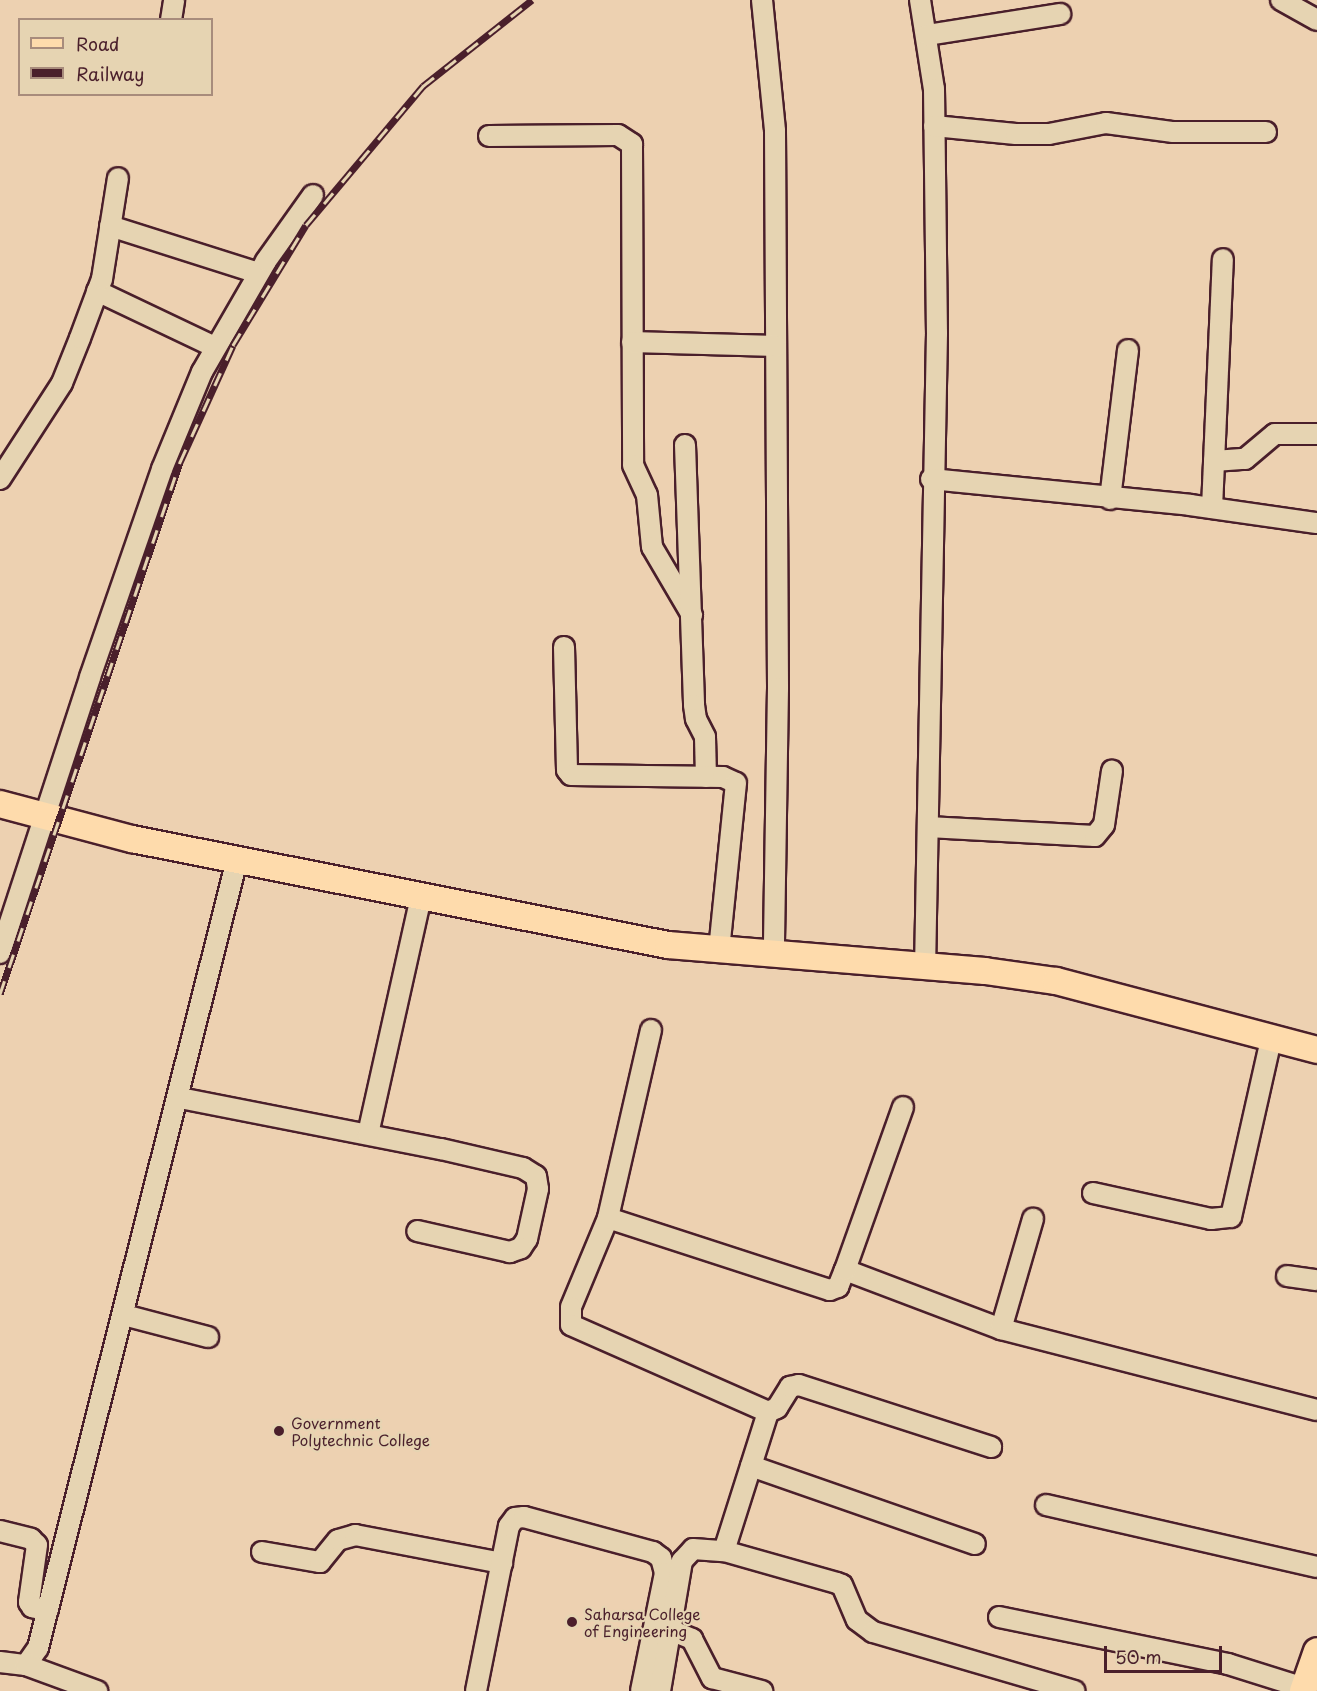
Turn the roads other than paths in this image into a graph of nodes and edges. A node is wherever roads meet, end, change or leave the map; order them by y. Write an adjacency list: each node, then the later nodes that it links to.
1 (174, 0): 6 (street)
2 (762, 0): 19 (street)
3 (920, 0): 8 (street)
4 (1281, 0): 7 (street)
5 (1060, 14): 8 (street)
6 (171, 18)
7 (1317, 20)
8 (927, 34): 9 (street)
9 (934, 126): 10 (street); 26 (street)
10 (1266, 132)
11 (489, 136): 18 (street)
12 (118, 178): 14 (street)
13 (313, 195): 16 (street)
14 (110, 226): 16 (street); 17 (street)
15 (1223, 259): 24 (street)
16 (258, 273): 20 (street)
17 (97, 291): 20 (street); 25 (street)
18 (632, 342): 19 (street); 30 (street)
19 (776, 346): 41 (street)
20 (215, 347): 35 (street)
21 (1128, 350): 27 (street)
22 (1317, 434): 24 (street)
23 (686, 445): 30 (street)
24 (1214, 461): 28 (street)
25 (0, 479)
26 (931, 479): 27 (street); 36 (street)
27 (1110, 499): 28 (street)
28 (1212, 508): 29 (street)
29 (1317, 524)
30 (692, 615): 33 (street)
31 (564, 647): 33 (street)
32 (1112, 771): 36 (street)
33 (706, 777): 39 (street)
34 (0, 804): 35 (main road)
35 (44, 816): 37 (main road); 40 (street)
36 (928, 827): 42 (street)
37 (237, 860): 38 (main road); 46 (street)
38 (421, 896): 39 (main road); 48 (street)
39 (719, 950): 41 (main road)
40 (0, 953)
41 (774, 956): 42 (main road)
42 (925, 967): 44 (main road)
43 (651, 1030): 50 (street)
44 (1270, 1039): 45 (main road); 49 (street)
45 (1317, 1050)
46 (180, 1098): 48 (street); 56 (street)
47 (903, 1107): 53 (street)
48 (368, 1134): 52 (street)
49 (1093, 1193)
50 (608, 1218): 53 (street); 60 (street)
51 (1033, 1219): 57 (street)
52 (417, 1231)
53 (845, 1270): 57 (street)
54 (1287, 1276): 55 (street)
55 (1317, 1280)
56 (124, 1315): 58 (street); 70 (street)
57 (1001, 1329): 59 (street)
58 (208, 1337)
59 (1317, 1410)
60 (768, 1412): 61 (street); 62 (street)
61 (991, 1447)
62 (751, 1466): 65 (street); 66 (street)
63 (1046, 1505): 69 (street)
64 (0, 1531): 70 (street)
65 (975, 1544)
66 (724, 1551): 72 (street); 82 (street)
67 (262, 1552): 68 (street)
68 (502, 1563): 78 (street); 79 (street)
69 (1317, 1567)
70 (48, 1611): 75 (street)
71 (999, 1617): 76 (street)
72 (670, 1630): 80 (street); 81 (street)
73 (1317, 1651): 76 (main road)
74 (0, 1662): 75 (street)
75 (26, 1665): 77 (street)
76 (1304, 1690)
77 (97, 1691)
78 (476, 1691)
79 (641, 1691)
80 (660, 1691)
81 (762, 1691)
82 (1075, 1691)

